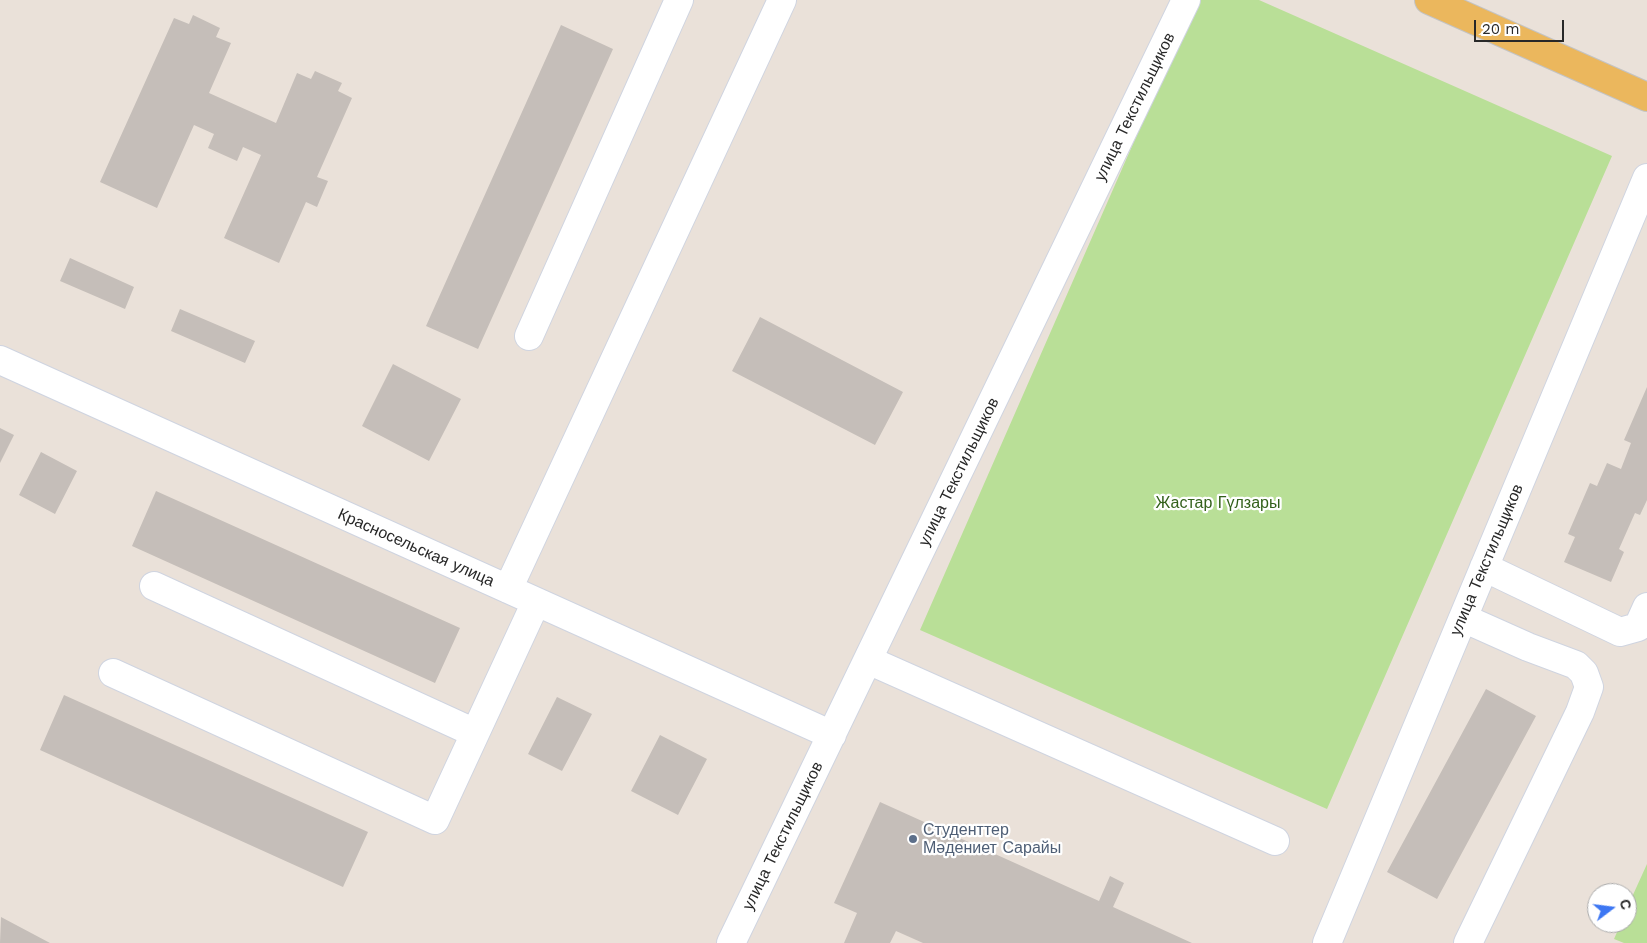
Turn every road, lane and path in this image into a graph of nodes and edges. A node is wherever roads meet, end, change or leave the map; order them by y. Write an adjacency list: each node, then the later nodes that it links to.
1 (679, 0): 7 (street)
2 (782, 0): 11 (street)
3 (1186, 0): 15 (street, улица Текстильщиков)
4 (1430, 0): 5 (main road)
5 (1647, 97)
6 (1647, 178): 9 (street, улица Текстильщиков)
7 (529, 336)
8 (0, 360): 11 (street, Красносельская улица)
9 (1484, 567): 13 (street); 14 (street, улица Текстильщиков)
10 (154, 586): 17 (street)
11 (508, 589): 12 (street, Красносельская улица)
12 (536, 602): 17 (street); 18 (street, Красносельская улица)
13 (1647, 607)
14 (1463, 618): 21 (street, улица Текстильщиков); 22 (street)
15 (868, 660): 18 (street, улица Текстильщиков); 19 (street)
16 (113, 674): 17 (street)
17 (475, 733)
18 (832, 735): 20 (street, улица Текстильщиков)
19 (1275, 841)
20 (731, 943)
21 (1327, 943)
22 (1468, 943)

